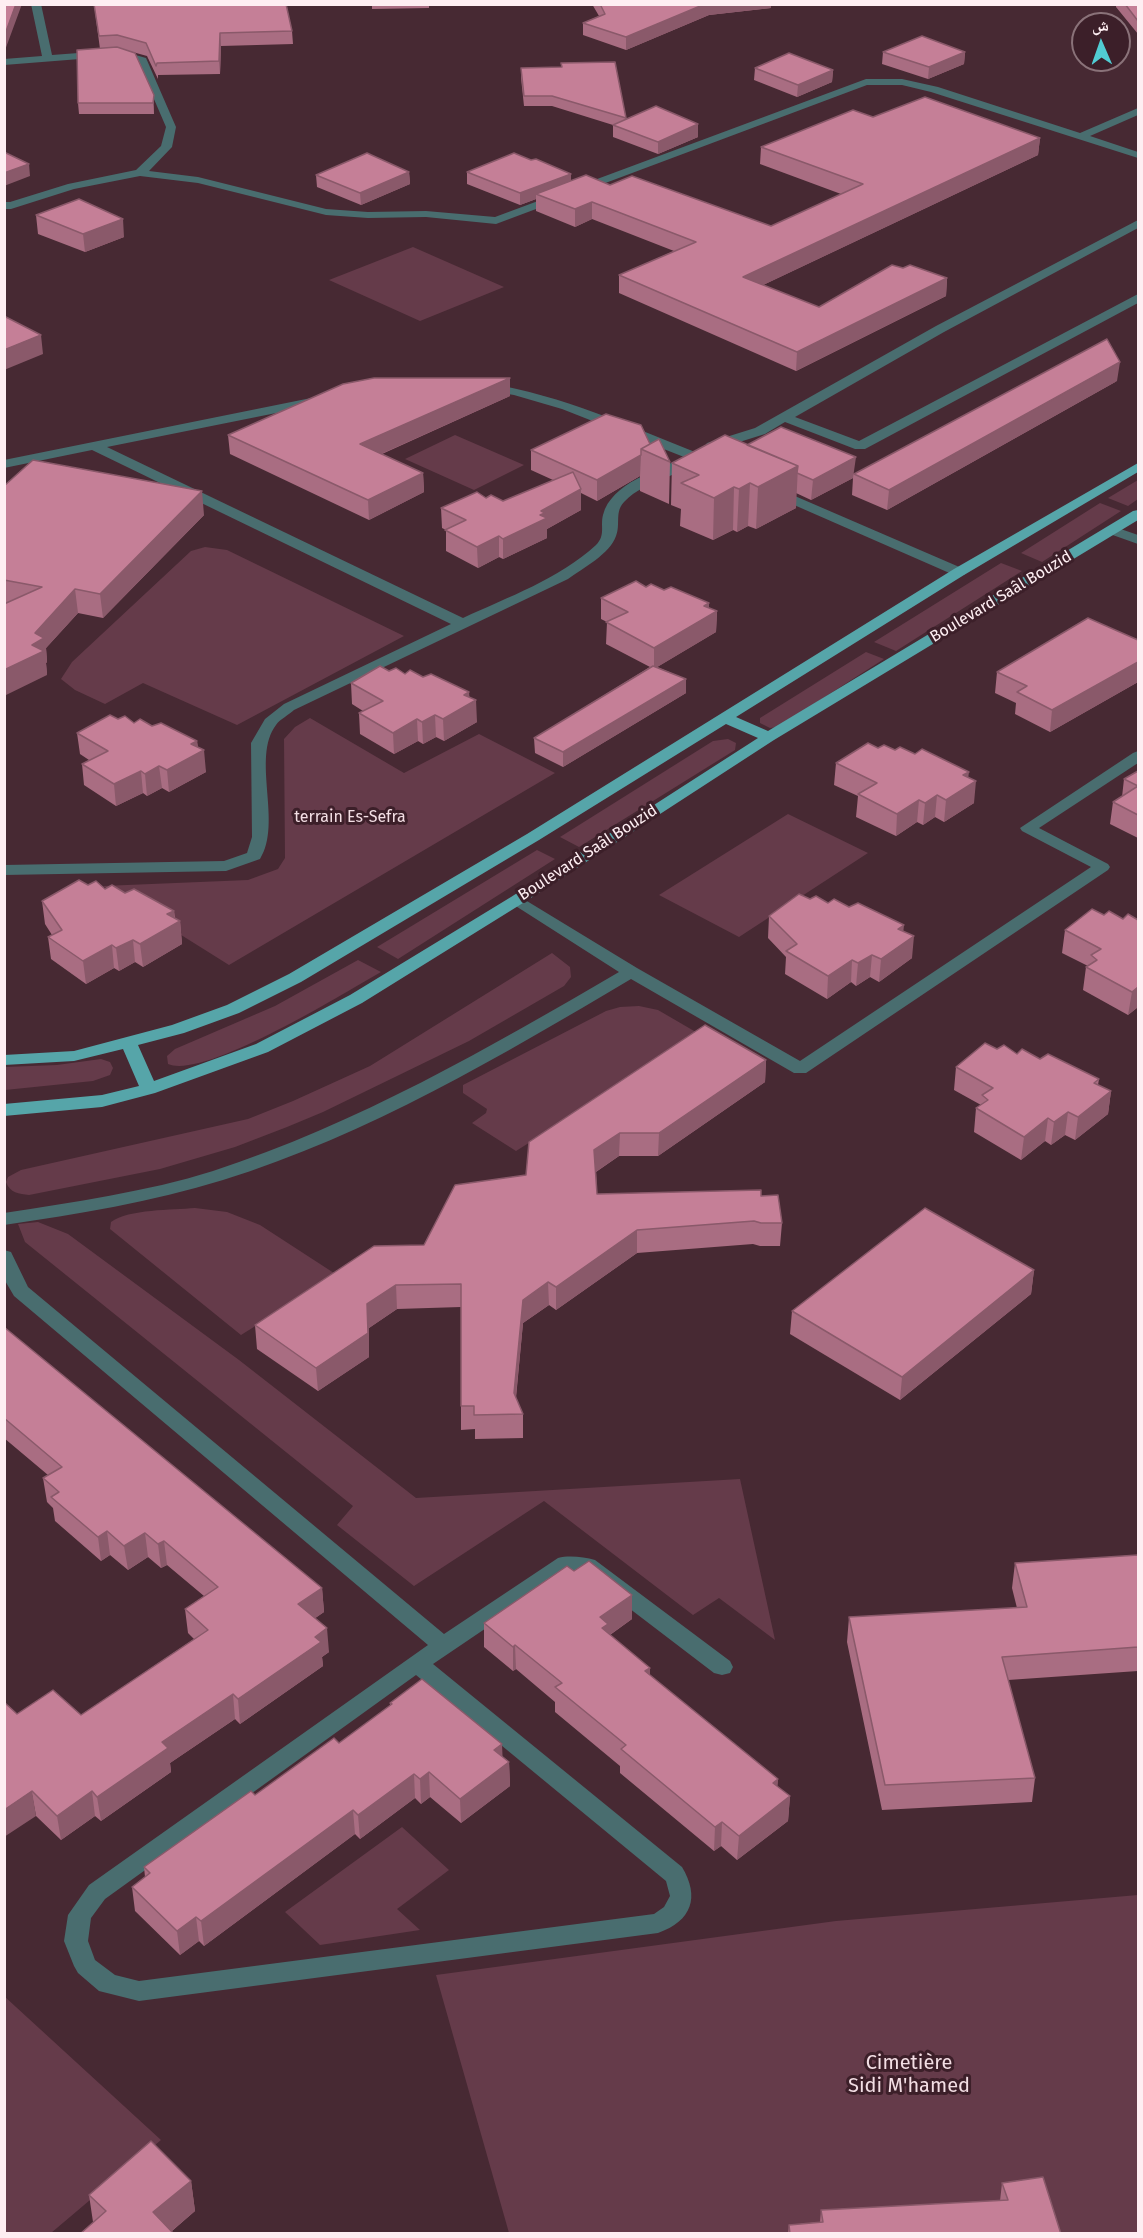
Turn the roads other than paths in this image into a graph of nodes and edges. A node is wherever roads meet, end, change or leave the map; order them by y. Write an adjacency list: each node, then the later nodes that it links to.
1 (36, 4): 2 (street)
2 (48, 59): 3 (street); 7 (street)
3 (4, 62)
4 (1138, 111): 5 (street)
5 (1081, 136): 6 (street); 7 (street)
6 (1138, 155)
7 (140, 173): 8 (street)
8 (4, 205)
9 (1138, 224): 13 (street)
10 (1138, 298): 13 (street)
11 (470, 385): 15 (street)
12 (340, 397): 14 (street)
13 (783, 417): 15 (street)
14 (92, 445): 16 (street); 23 (street)
15 (700, 459): 23 (street)
16 (4, 464)
17 (1138, 467): 22 (main road)
18 (758, 484): 22 (street)
19 (1138, 514): 20 (main road, Boulevard Saâl Bouzid)
20 (1112, 530): 21 (street); 25 (main road, Boulevard Saâl Bouzid)
21 (1138, 540)
22 (960, 572): 24 (main road)
23 (464, 624): 27 (street)
24 (725, 718): 25 (main road); 30 (main road)
25 (770, 737): 28 (main road, Boulevard Saâl Bouzid)
26 (1138, 756): 29 (street)
27 (4, 870)
28 (517, 900): 29 (street); 32 (main road, Boulevard Saâl Bouzid)
29 (631, 972): 34 (street)
30 (129, 1043): 31 (main road); 32 (main road)
31 (4, 1060)
32 (149, 1089): 33 (main road, Boulevard Saâl Bouzid)
33 (4, 1110)
34 (4, 1219)
35 (4, 1256): 36 (street)
36 (443, 1645): 37 (street); 38 (street)
37 (417, 1663): 37 (street)
38 (722, 1667)

